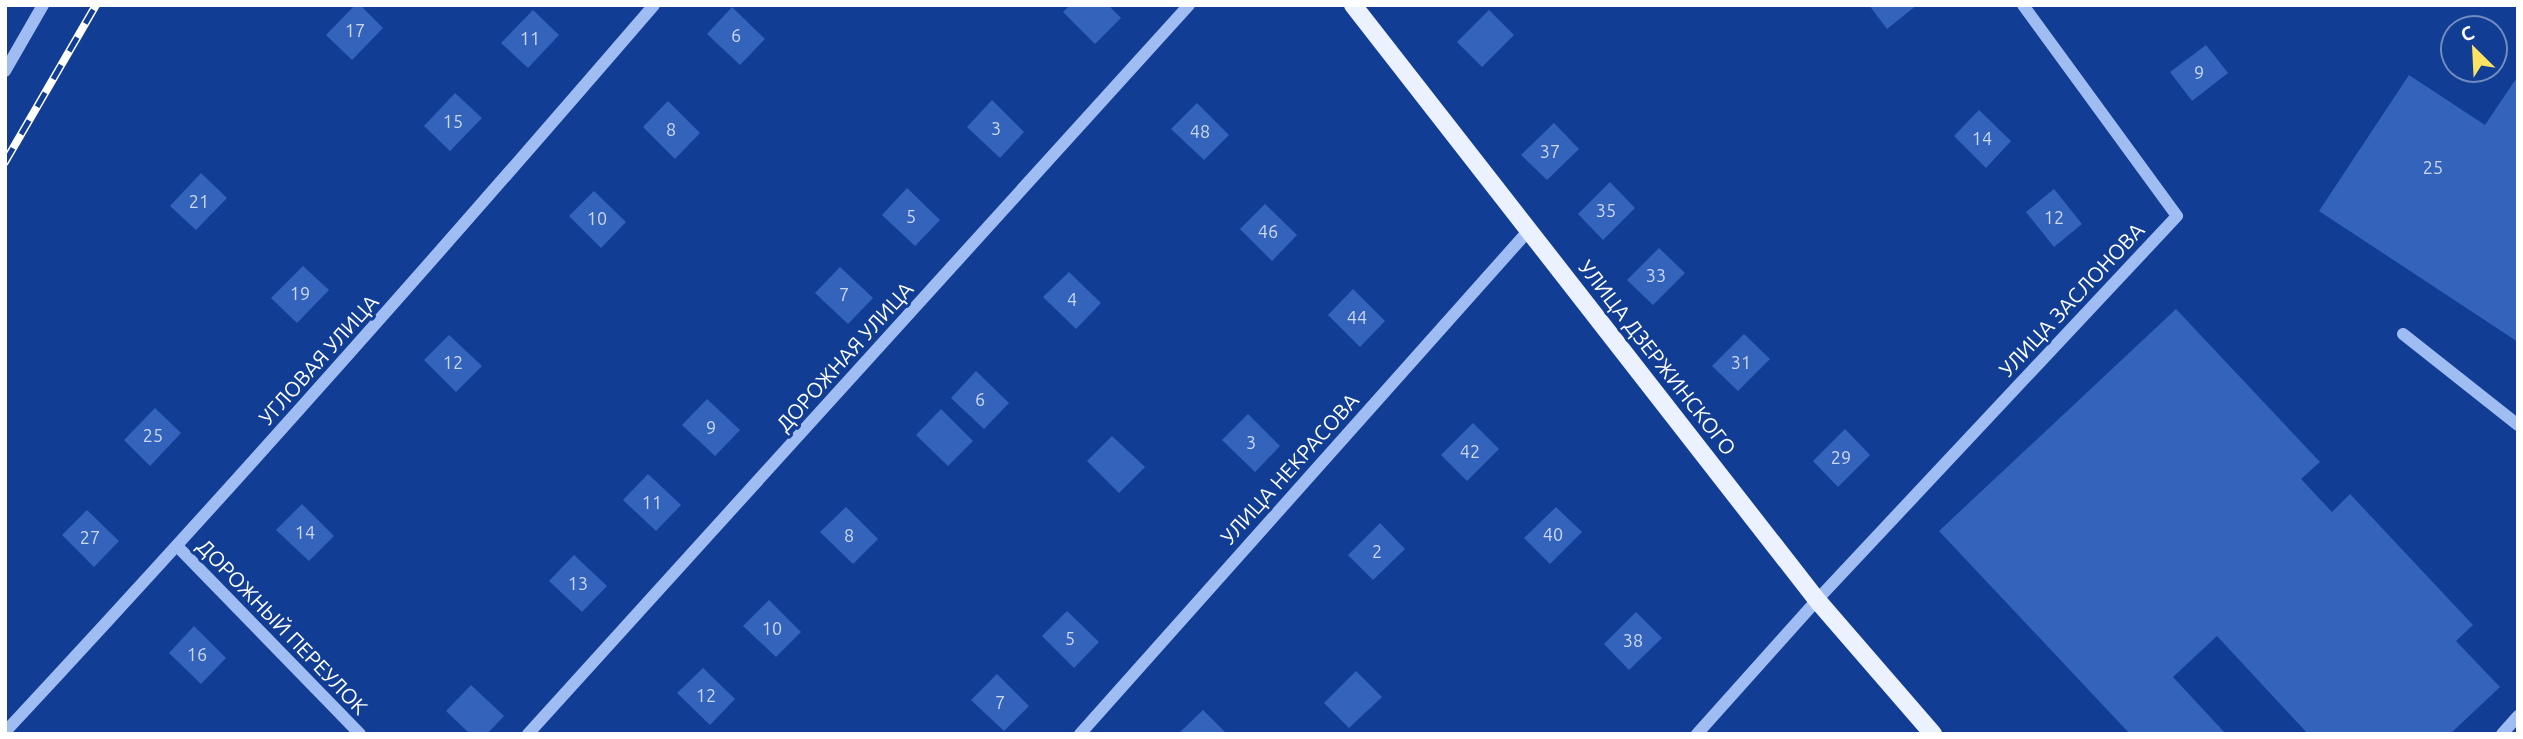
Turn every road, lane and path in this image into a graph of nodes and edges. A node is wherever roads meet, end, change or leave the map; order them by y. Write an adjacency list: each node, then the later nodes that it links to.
1 (43, 5): 6 (street)
2 (653, 5): 10 (street, УГЛОВАЯ УЛИЦА)
3 (1189, 5): 15 (street, ДОРОЖНАЯ УЛИЦА)
4 (1353, 5): 7 (main road, УЛИЦА ДЗЕРЖИНСКОГО)
5 (2023, 5): 11 (street, УЛИЦА ЗАСЛОНОВА)
6 (5, 71)
7 (1529, 230): 11 (main road, УЛИЦА ДЗЕРЖИНСКОГО); 16 (street, УЛИЦА НЕКРАСОВА)
8 (2403, 334): 9 (street)
9 (2518, 425)
10 (178, 547): 13 (street, УГЛОВАЯ УЛИЦА); 14 (street, ДОРОЖНЫЙ ПЕРЕУЛОК)
11 (1817, 600): 17 (street); 18 (main road, УЛИЦА ДЗЕРЖИНСКОГО)
12 (2518, 716): 19 (street)
13 (5, 732)
14 (359, 734)
15 (528, 734)
16 (1080, 734)
17 (1697, 734)
18 (1933, 734)
19 (2502, 734)

